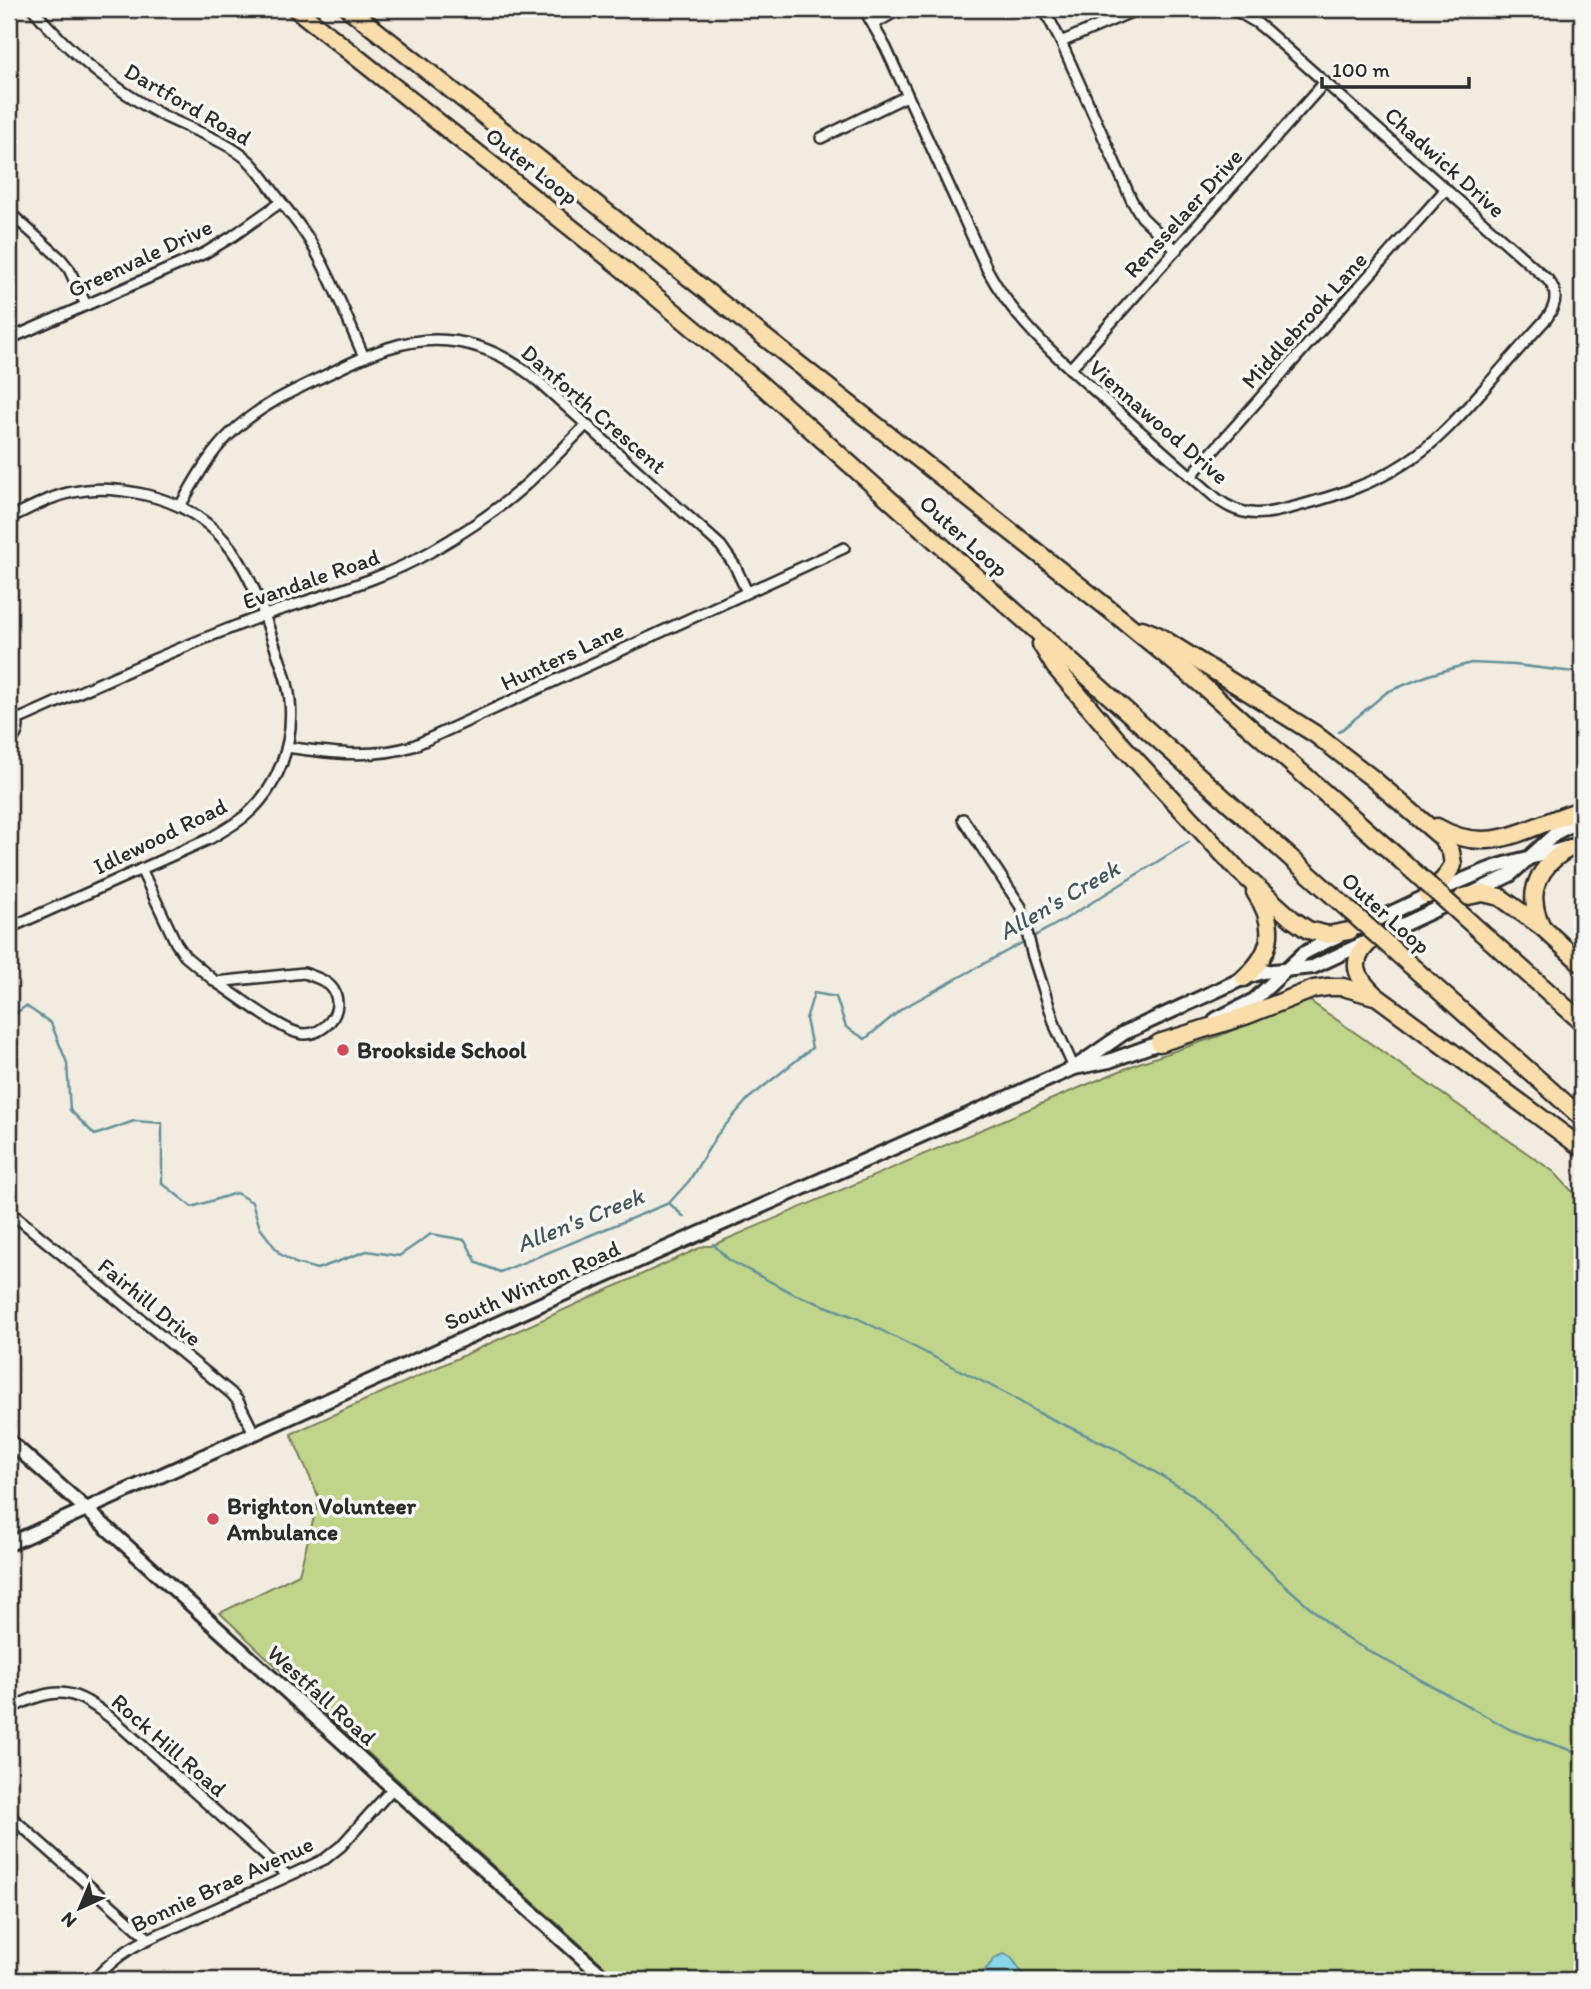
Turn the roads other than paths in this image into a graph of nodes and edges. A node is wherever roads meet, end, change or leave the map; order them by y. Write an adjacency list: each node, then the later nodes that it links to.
1 (33, 9): 17 (street, Dartford Road)
2 (296, 9): 33 (highway, Outer Loop)
3 (349, 9): 32 (highway, Outer Loop)
4 (864, 9): 11 (street, Viennawood Drive)
5 (900, 9): 11 (street)
6 (1044, 9): 12 (street)
7 (1138, 9): 12 (street)
8 (1233, 9): 13 (street, Chadwick Drive)
9 (1578, 9): 10 (street)
10 (1582, 14)
11 (874, 24): 14 (street, Viennawood Drive)
12 (1061, 42): 19 (street)
13 (1325, 82): 16 (street, Chadwick Drive); 19 (street, Rensselaer Drive)
14 (907, 96): 15 (street); 24 (street, Viennawood Drive)
15 (821, 138)
16 (1446, 189): 20 (street, Chadwick Drive); 26 (street, Middlebrook Lane)
17 (281, 202): 21 (street, Greenvale Drive); 23 (street, Dartford Road)
18 (9, 212): 21 (street)
19 (1176, 250): 24 (street, Rensselaer Drive)
20 (1556, 299): 26 (street, Viennawood Drive)
21 (86, 305): 22 (street, Greenvale Drive)
22 (9, 339)
23 (364, 357): 25 (street, Danforth Crescent); 27 (street, Danforth Crescent)
24 (1070, 369): 26 (street, Viennawood Drive)
25 (586, 425): 30 (street, Danforth Crescent); 31 (street, Evandale Road)
26 (1191, 476)
27 (180, 506): 28 (street, Idlewood Road); 31 (street, Idlewood Road)
28 (9, 518)
29 (844, 548): 30 (street, Hunters Lane)
30 (747, 592): 37 (street, Hunters Lane)
31 (264, 615): 35 (street, Evandale Road); 37 (street, Idlewood Road)
32 (1124, 621): 39 (highway); 57 (highway, Outer Loop, bridge)
33 (1032, 628): 45 (highway); 60 (highway, Outer Loop, bridge)
34 (9, 710): 35 (street)
35 (17, 720): 36 (street)
36 (9, 742)
37 (287, 747): 44 (street, Idlewood Road)
38 (1582, 810): 39 (highway)
39 (1414, 814): 46 (highway)
40 (963, 819): 59 (street)
41 (1582, 819): 43 (main road, South Winton Road)
42 (1576, 845): 43 (main road, South Winton Road); 49 (highway)
43 (1530, 858): 46 (main road, South Winton Road); 47 (main road, South Winton Road)
44 (141, 869): 48 (street, Idlewood Road); 55 (street)
45 (1239, 871): 50 (highway); 54 (highway)
46 (1427, 895): 50 (main road, South Winton Road)
47 (1463, 897): 49 (highway); 51 (main road, South Winton Road)
48 (9, 928)
49 (1542, 928): 52 (highway)
50 (1349, 931): 53 (main road, South Winton Road)
51 (1374, 938): 53 (main road, South Winton Road); 56 (highway)
52 (1582, 964)
53 (1286, 970): 54 (main road, South Winton Road); 58 (main road, South Winton Road)
54 (1244, 978): 59 (main road, South Winton Road)
55 (216, 982): 55 (street)
56 (1376, 996): 58 (highway); 61 (highway)
57 (1582, 1022)
58 (1160, 1043): 59 (main road, South Winton Road)
59 (1074, 1068): 63 (main road, South Winton Road)
60 (1582, 1118)
61 (1582, 1148)
62 (9, 1211): 63 (street, Fairhill Drive)
63 (254, 1433): 65 (main road, South Winton Road)
64 (9, 1441): 65 (main road, Westfall Road)
65 (86, 1509): 66 (main road, South Winton Road); 68 (main road, Westfall Road)
66 (9, 1544)
67 (9, 1709): 70 (street, Rock Hill Road)
68 (393, 1788): 70 (street, Bonnie Brae Avenue); 73 (main road, Westfall Road)
69 (9, 1815): 71 (street)
70 (287, 1875): 71 (street, Bonnie Brae Avenue)
71 (148, 1938): 72 (street, Bonnie Brae Avenue)
72 (94, 1980)
73 (607, 1980)

